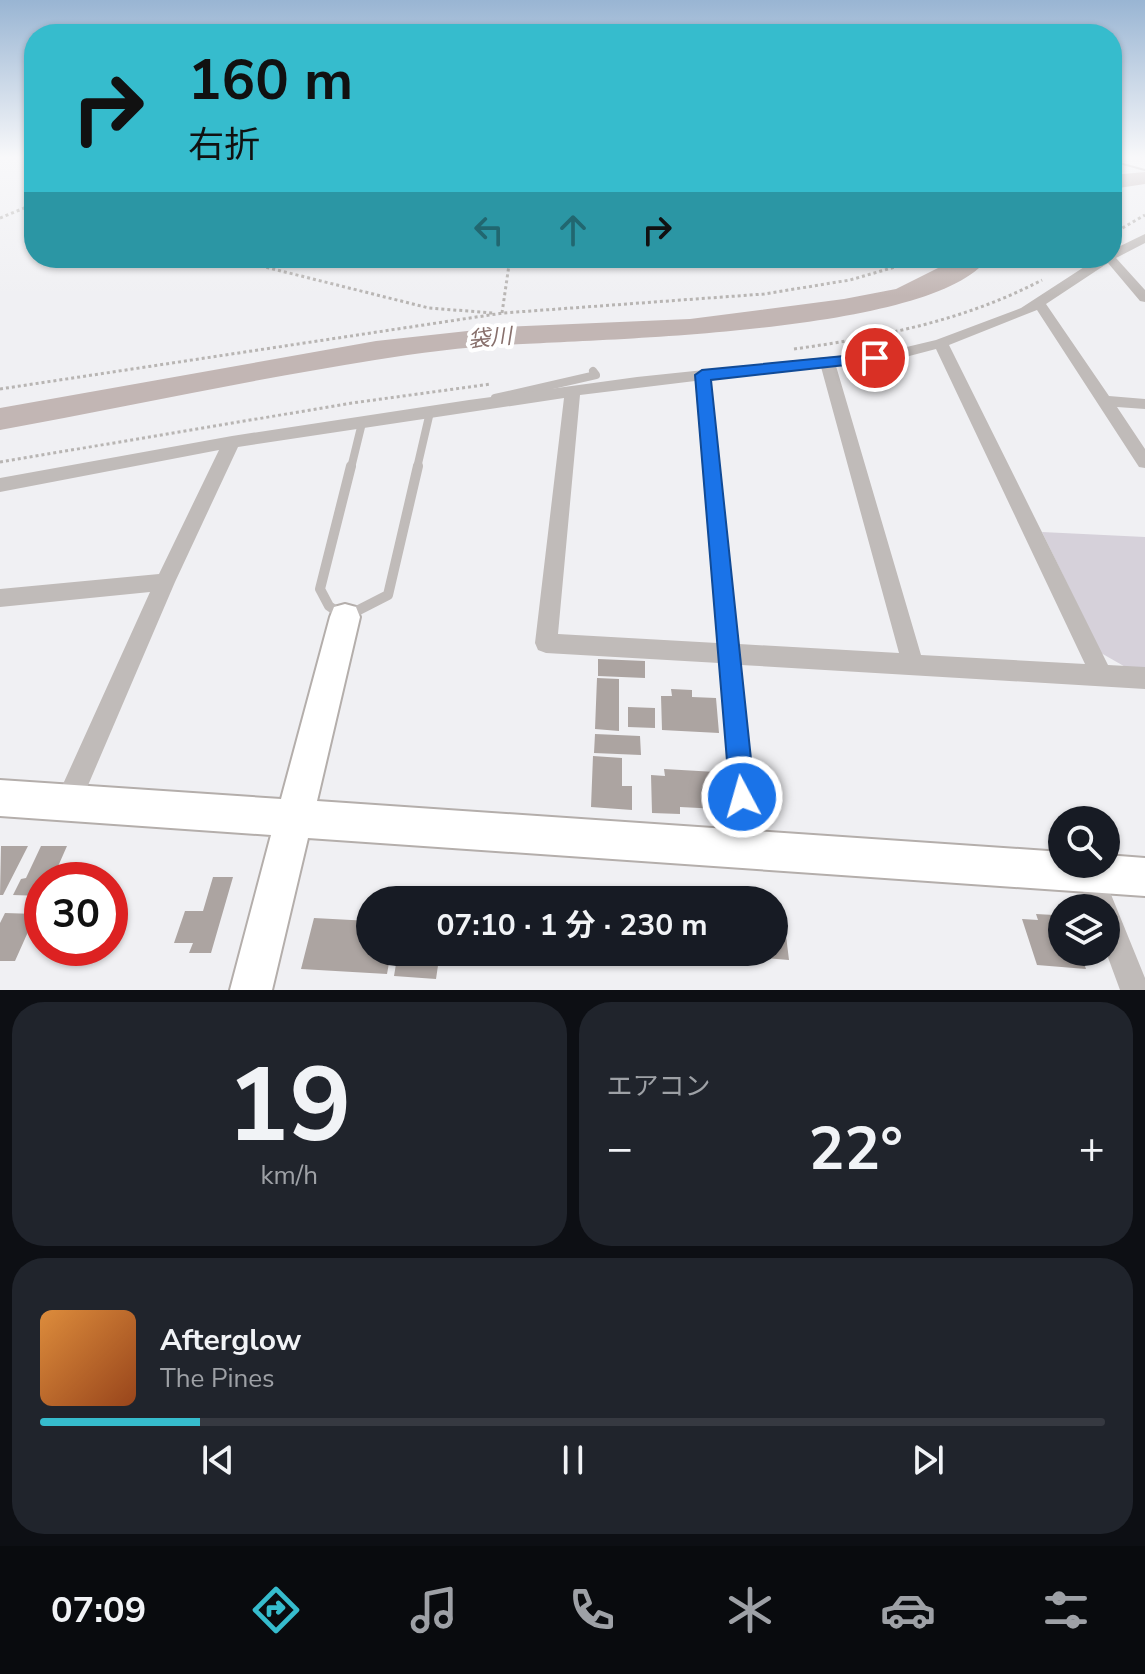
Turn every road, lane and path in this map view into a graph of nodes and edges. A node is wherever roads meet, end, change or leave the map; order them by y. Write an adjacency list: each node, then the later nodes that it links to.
1 (24, 208): 3 (path)
2 (1145, 215): 4 (path)
3 (0, 218)
4 (1122, 228)
5 (1145, 238): 6 (street)
6 (1122, 250)
7 (270, 268): 15 (path)
8 (507, 268): 15 (path)
9 (891, 268): 15 (path)
10 (1093, 268): 14 (street)
11 (1119, 268): 13 (street)
12 (1042, 280): 17 (path)
13 (1145, 298)
14 (1039, 303): 16 (street); 24 (street)
15 (503, 313): 22 (path)
16 (941, 343): 18 (street); 38 (street)
17 (781, 350)
18 (828, 364): 20 (street); 37 (street)
19 (593, 371): 26 (lane)
20 (702, 375): 23 (street); 36 (street)
21 (503, 383): 30 (path)
22 (0, 389)
23 (572, 392): 26 (street); 36 (street)
24 (1104, 401): 25 (street); 31 (street)
25 (1145, 404)
26 (469, 406): 27 (street)
27 (430, 412): 28 (street); 35 (lane)
28 (362, 423): 29 (street); 35 (lane)
29 (232, 442): 32 (street); 33 (street)
30 (0, 462)
31 (1145, 462)
32 (0, 485)
33 (165, 582): 34 (street); 41 (street)
34 (0, 598)
35 (345, 617): 42 (street)
36 (727, 653): 37 (street); 43 (street)
37 (913, 665): 38 (street)
38 (1102, 676): 39 (street)
39 (1145, 678)
40 (0, 798): 41 (street)
41 (68, 802): 42 (street)
42 (293, 819): 43 (street); 48 (street)
43 (748, 850): 44 (street)
44 (1048, 871)
45 (1120, 876): 46 (street)
46 (1145, 877)
47 (1120, 952): 49 (street)
48 (251, 990)
49 (1135, 990)

